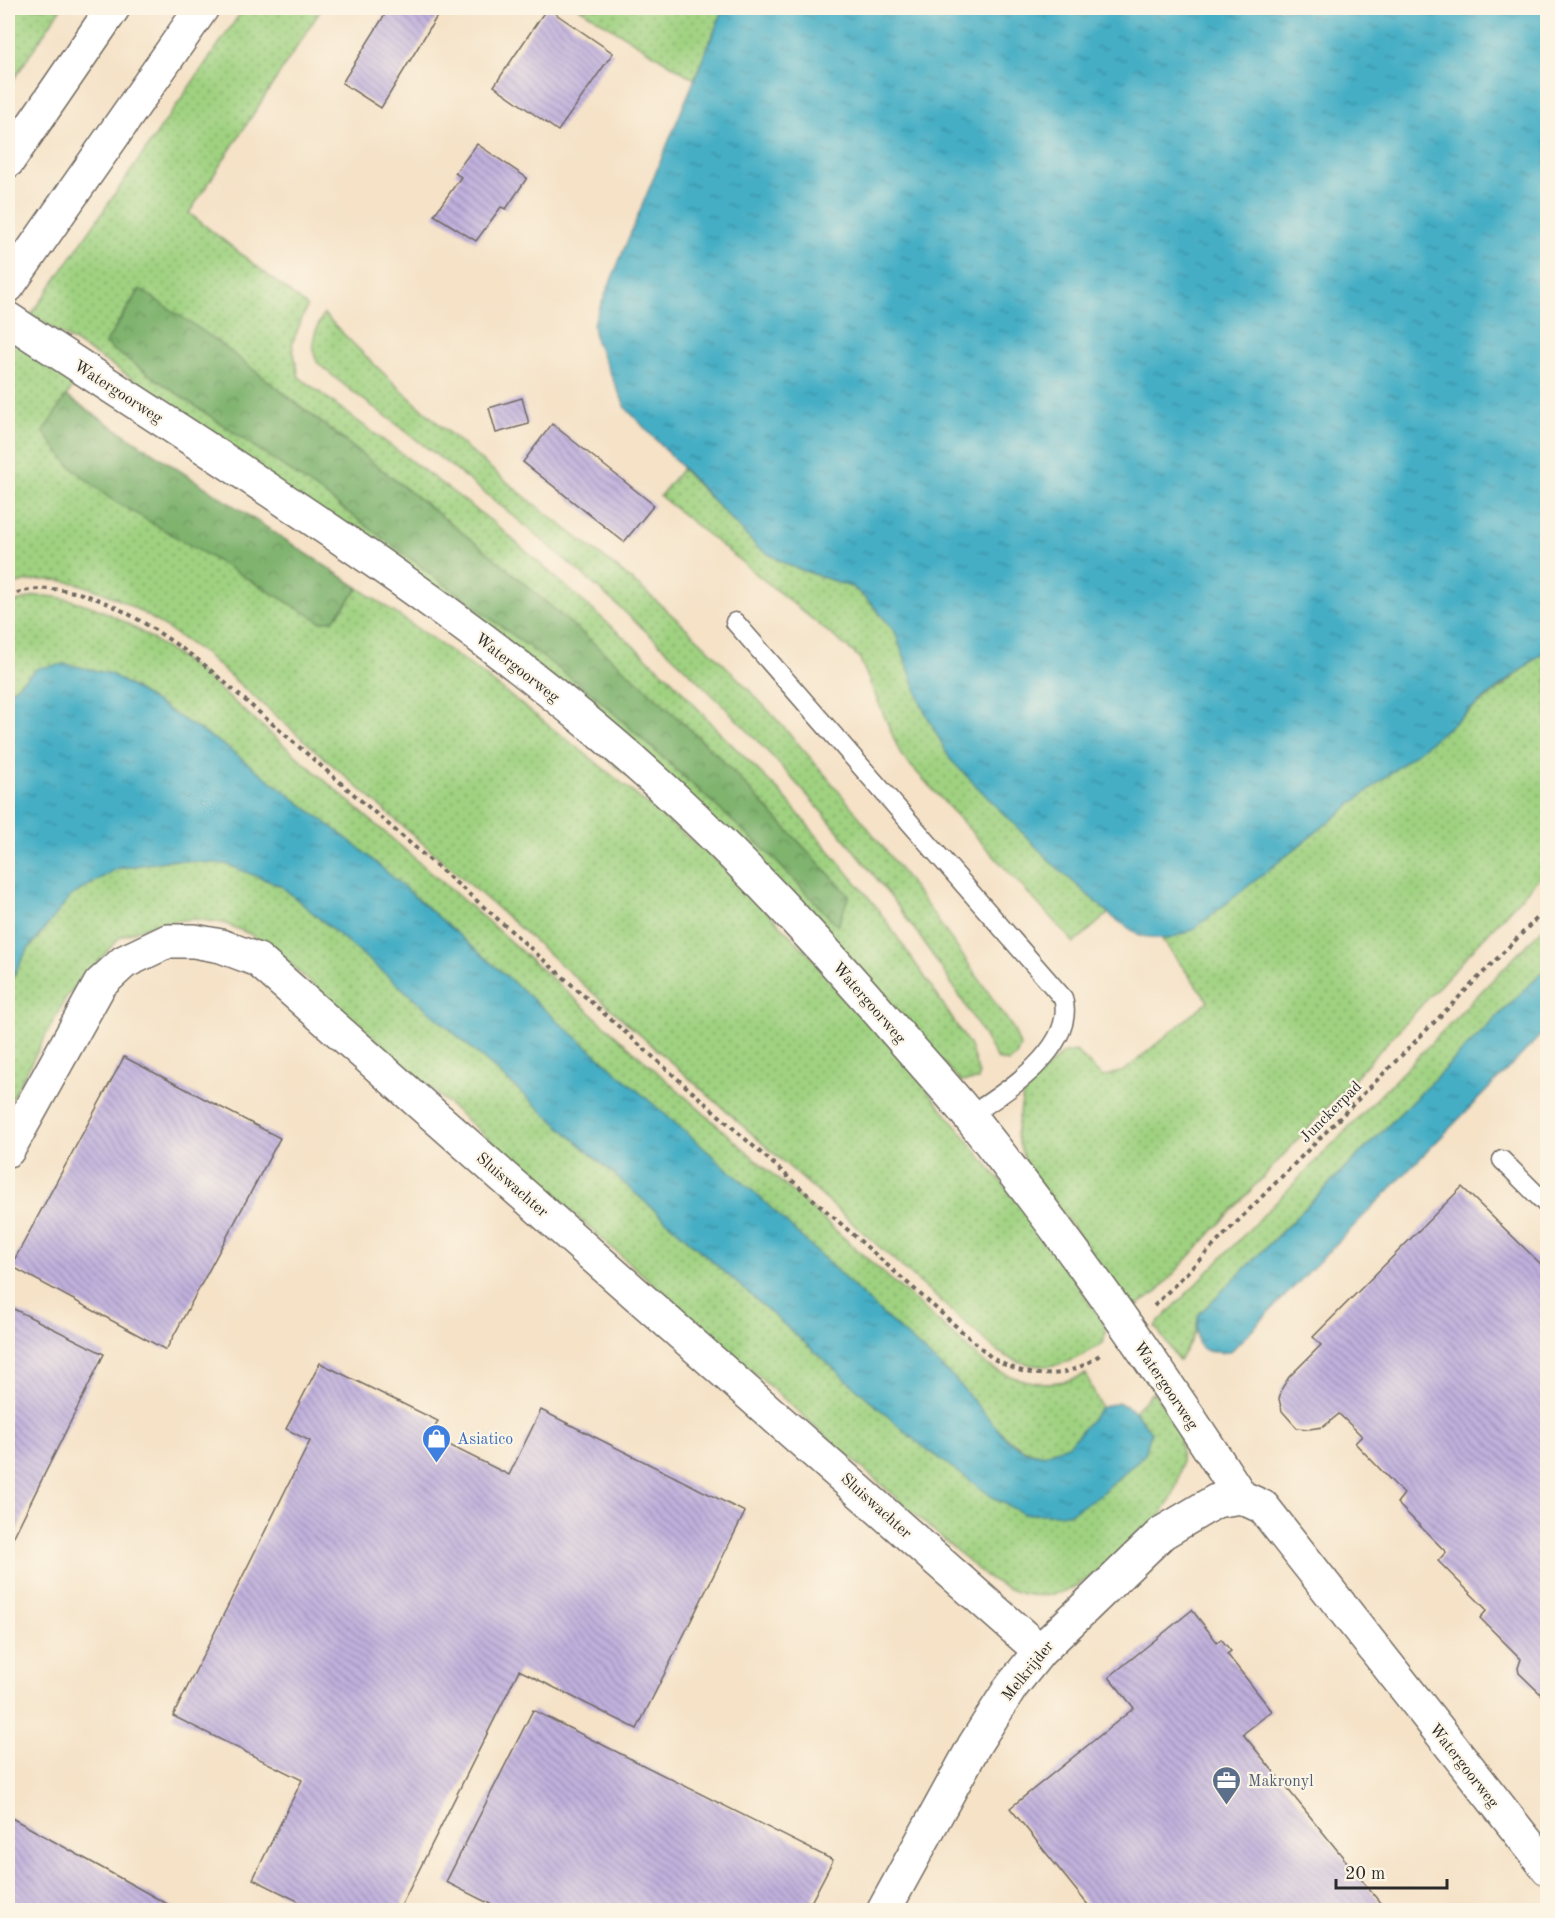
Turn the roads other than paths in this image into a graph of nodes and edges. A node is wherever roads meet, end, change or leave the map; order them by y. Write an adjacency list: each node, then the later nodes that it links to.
1 (113, 8): 3 (main road)
2 (202, 8): 4 (main road)
3 (8, 161)
4 (8, 286)
5 (8, 319): 7 (main road, Watergoorweg)
6 (735, 622): 7 (lane)
7 (969, 1116): 11 (main road, Watergoorweg)
8 (8, 1150): 12 (main road, Sluiswachter)
9 (1502, 1161): 10 (lane)
10 (1548, 1206)
11 (1241, 1497): 12 (main road, Melkrijder); 13 (main road, Watergoorweg)
12 (1040, 1651): 14 (main road, Melkrijder)
13 (1548, 1869)
14 (884, 1911)

